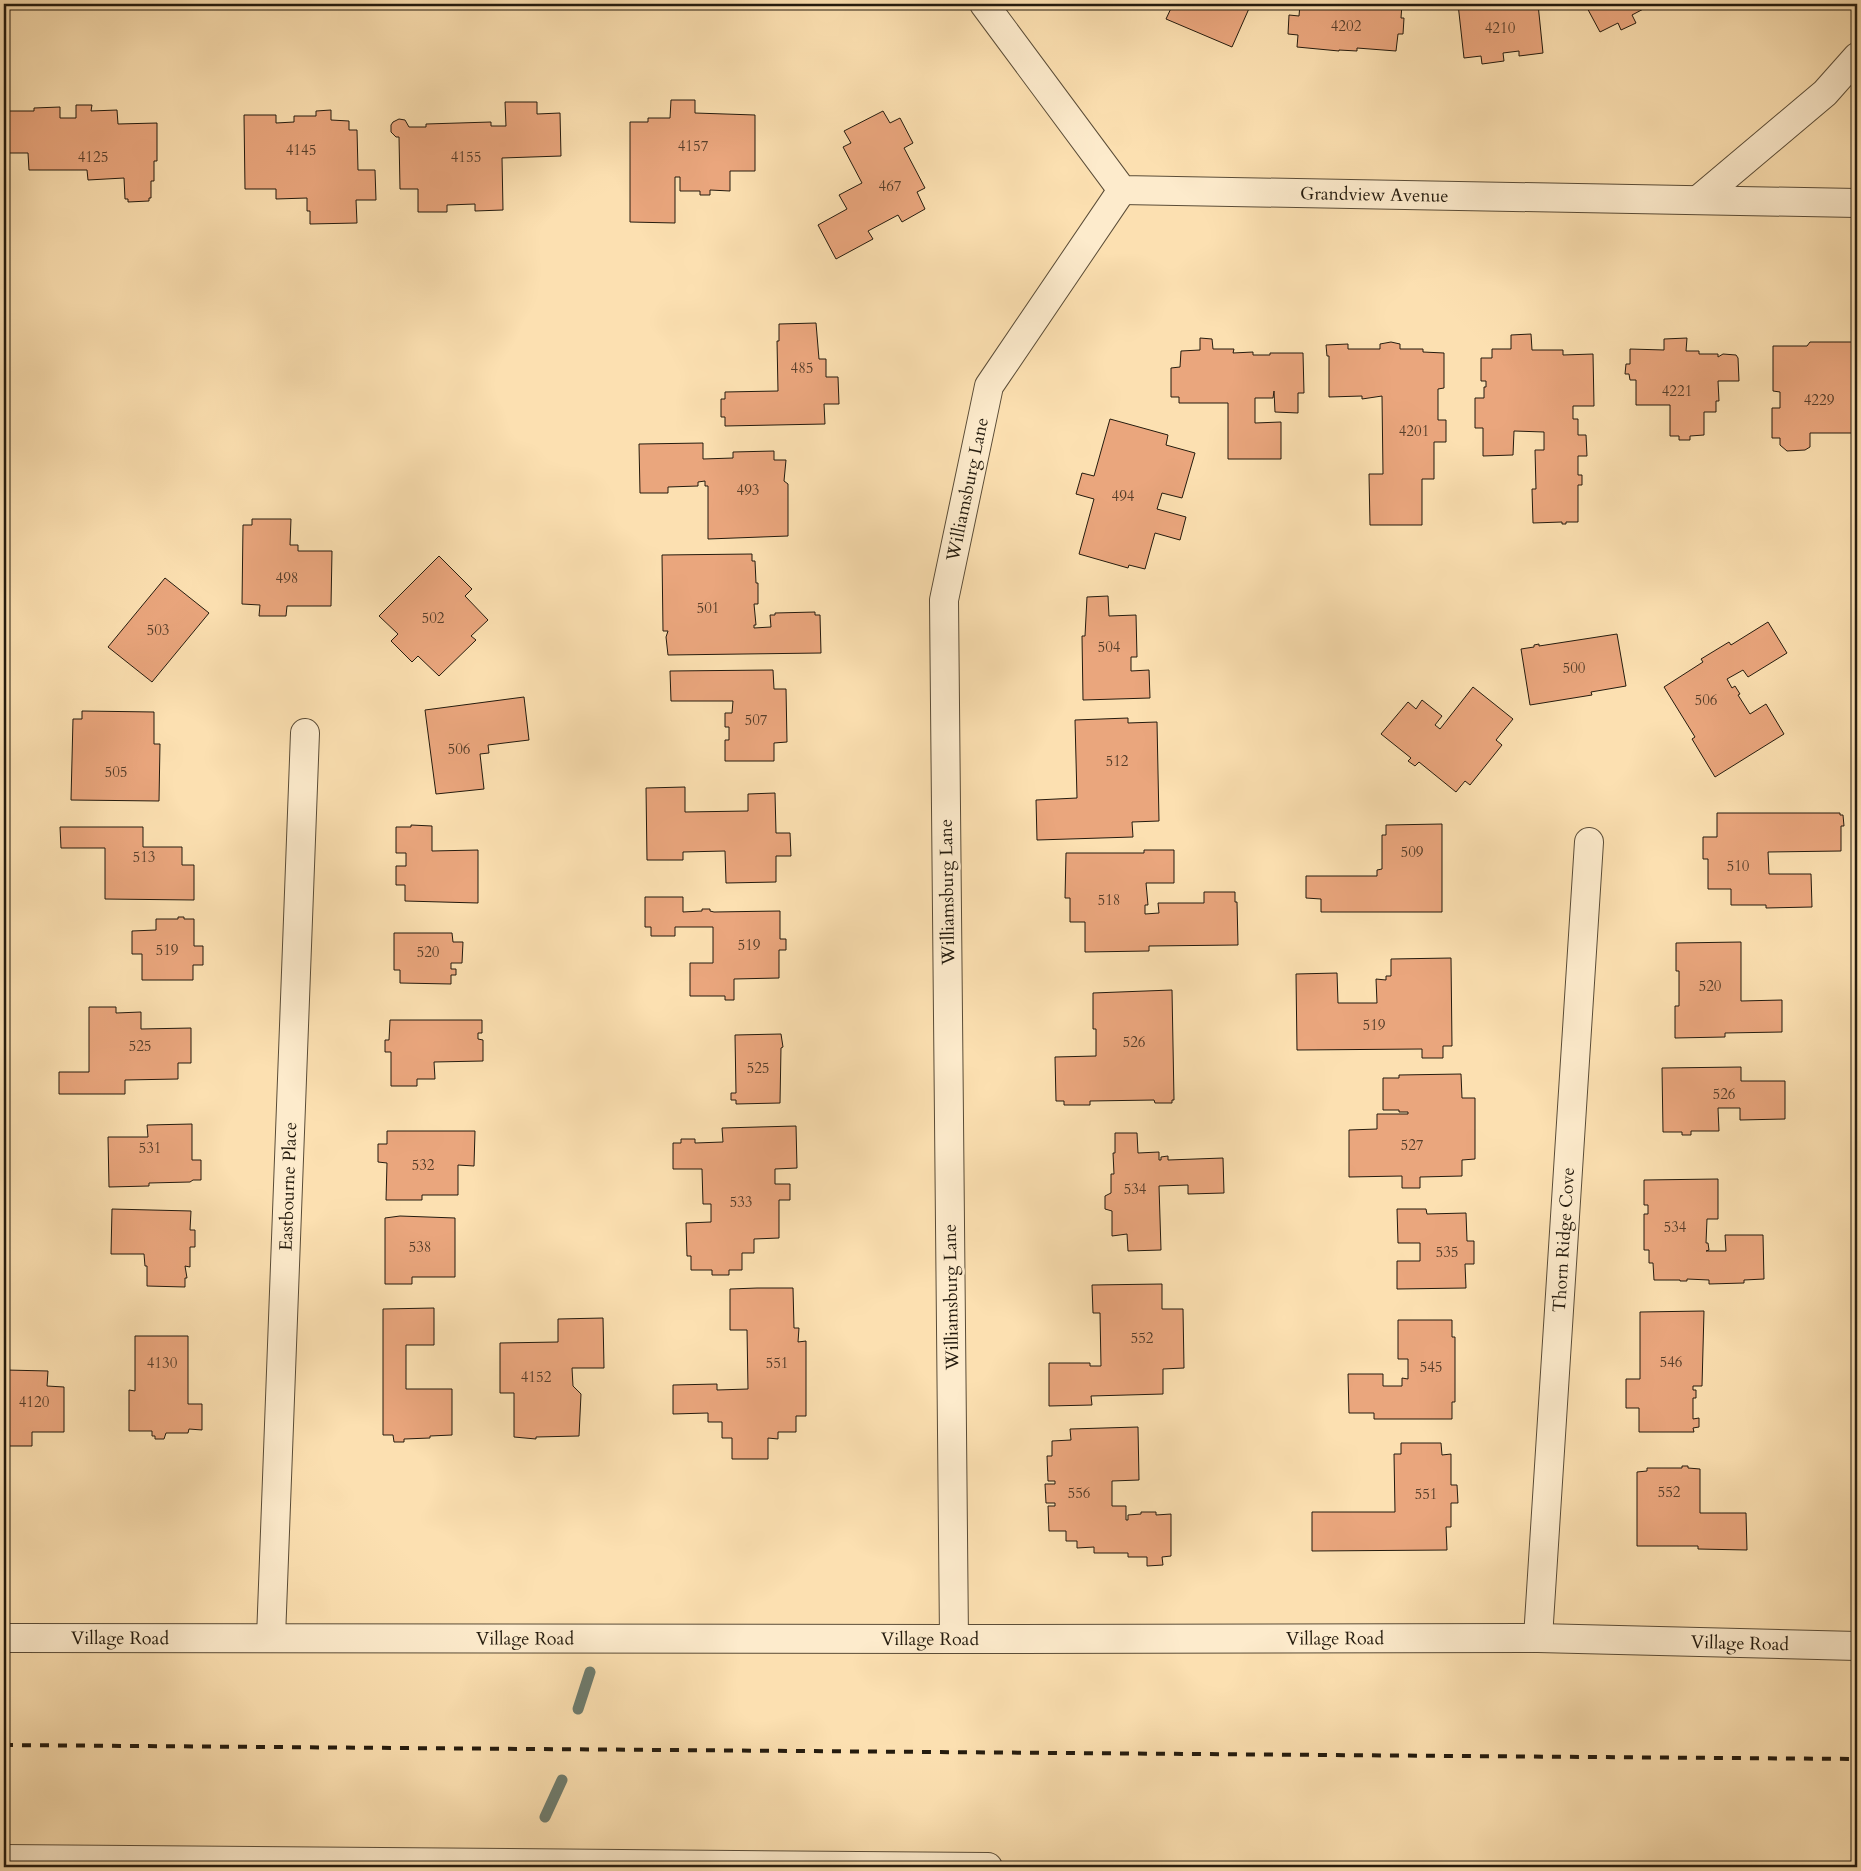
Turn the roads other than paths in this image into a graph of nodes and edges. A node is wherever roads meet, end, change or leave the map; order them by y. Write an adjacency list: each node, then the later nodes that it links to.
1 (984, 4): 3 (street)
2 (1857, 58): 4 (street)
3 (1122, 190): 4 (street, Grandview Avenue); 11 (street, Williamsburg Lane)
4 (1698, 200): 5 (street, Grandview Avenue)
5 (1857, 203)
6 (305, 734): 9 (street, Eastbourne Place)
7 (1590, 842): 10 (street, Thorn Ridge Cove)
8 (4, 1638): 9 (street, Village Road)
9 (271, 1638): 11 (street, Village Road)
10 (1538, 1638): 11 (street, Village Road); 12 (street, Village Road)
11 (954, 1639)
12 (1857, 1646)
13 (4, 1858): 14 (street)
14 (170, 1864): 15 (street)
15 (988, 1867)

